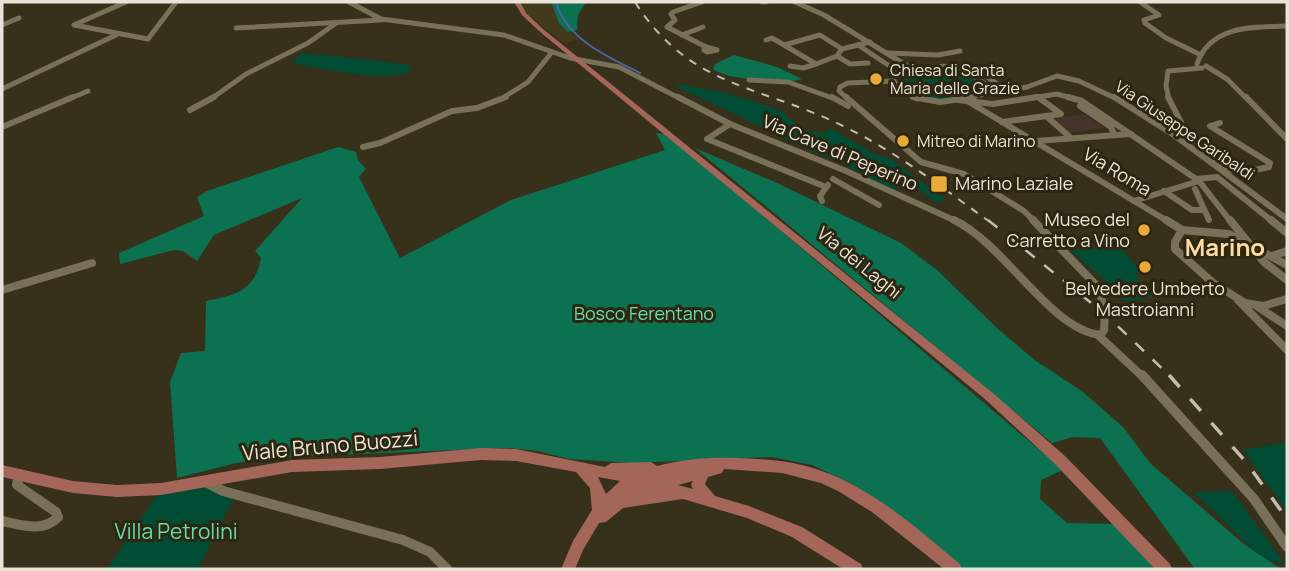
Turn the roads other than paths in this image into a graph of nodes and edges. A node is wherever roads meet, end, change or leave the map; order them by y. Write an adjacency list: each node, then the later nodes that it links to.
1 (126, 2): 15 (street)
2 (176, 2): 15 (street)
3 (349, 2): 9 (street)
4 (517, 2): 29 (main road, Via dei Laghi)
5 (702, 2): 16 (street)
6 (797, 2): 18 (street)
7 (1140, 2): 32 (street)
8 (19, 18): 11 (street)
9 (384, 20): 10 (street); 25 (street, Via Cave di Peperino)
10 (335, 24): 14 (street); 45 (street)
11 (2, 25)
12 (1287, 26): 32 (street)
13 (703, 27): 16 (street)
14 (236, 28)
15 (118, 34): 39 (street)
16 (681, 35): 21 (street)
17 (766, 40): 19 (street)
18 (870, 42): 20 (street); 27 (street)
19 (784, 44): 23 (street); 31 (street)
20 (858, 45): 22 (street); 34 (street)
21 (706, 47)
22 (850, 47): 23 (street); 26 (street)
23 (842, 49): 28 (street)
24 (960, 51): 27 (street)
25 (552, 52): 29 (street, Via Cave di Peperino); 57 (street)
26 (859, 53)
27 (888, 53): 35 (street)
28 (837, 56): 30 (street); 31 (street)
29 (579, 59): 50 (street, Via Cave di Peperino); 107 (main road, Via dei Laghi)
30 (868, 63)
31 (816, 64): 33 (street)
32 (1201, 64): 55 (street); 58 (street)
33 (790, 66)
34 (891, 67)
35 (913, 69): 37 (street); 38 (street); 44 (street)
36 (749, 80): 46 (street)
37 (893, 80): 43 (street); 46 (street)
38 (1002, 87)
39 (2, 89)
40 (88, 91): 51 (street)
41 (1063, 95): 42 (street); 52 (street); 53 (street)
42 (1038, 97): 44 (street); 47 (street)
43 (968, 99): 44 (street); 48 (street, Via Roma)
44 (979, 99): 60 (street, Via Giuseppe Garibaldi)
45 (190, 110)
46 (860, 111): 86 (street)
47 (1046, 116): 48 (street); 54 (street)
48 (1002, 122): 56 (street, Via Roma)
49 (1220, 123): 58 (street)
50 (730, 124): 59 (street, Via Cave di Peperino); 63 (street)
51 (2, 127)
52 (1114, 134): 53 (street); 54 (street)
53 (1131, 134): 62 (street)
54 (1071, 138): 56 (street)
55 (1287, 139)
56 (1035, 141): 66 (street, Via Roma)
57 (363, 146)
58 (1226, 170): 60 (street)
59 (846, 171): 61 (street); 86 (street, Via Cave di Peperino)
60 (1233, 178): 69 (street, Via Giuseppe Garibaldi)
61 (833, 179): 63 (street); 67 (street)
62 (1195, 183): 64 (street); 68 (street); 72 (street); 73 (street)
63 (826, 187): 65 (street)
64 (1164, 191): 66 (street); 68 (street)
65 (821, 201)
66 (1134, 201): 71 (street, Via Roma)
67 (878, 205)
68 (1204, 210): 70 (street)
69 (1287, 219)
70 (1209, 220)
71 (1182, 230): 74 (street); 82 (street)
72 (1239, 233): 74 (street); 75 (street)
73 (1287, 233)
74 (1229, 234): 75 (street)
75 (1247, 243): 77 (street); 80 (street)
76 (1287, 251): 77 (street)
77 (1272, 256): 79 (street)
78 (92, 263): 81 (street)
79 (1287, 265)
80 (1287, 280)
81 (2, 290)
82 (1236, 298): 84 (street); 87 (street)
83 (1287, 299): 84 (street)
84 (1258, 307): 85 (street)
85 (1284, 324)
86 (1099, 336): 102 (street, Via Cave di Peperino)
87 (1287, 350)
88 (742, 464): 89 (main road); 92 (main road); 106 (main road)
89 (668, 467): 90 (main road); 94 (main road)
90 (579, 468): 94 (main road); 95 (main road, Viale Bruno Buozzi); 100 (main road)
91 (2, 471): 93 (main road, Viale Bruno Buozzi)
92 (703, 472): 96 (main road); 98 (main road)
93 (19, 474): 95 (main road, Viale Bruno Buozzi); 101 (street)
94 (634, 478): 96 (main road); 100 (main road)
95 (204, 481): 103 (street)
96 (654, 484): 97 (main road); 99 (main road)
97 (688, 494): 98 (main road); 99 (main road)
98 (712, 501): 105 (main road)
99 (616, 505): 100 (main road)
100 (596, 518): 104 (main road)
101 (2, 521)
102 (1287, 547)
103 (447, 569)
104 (568, 569)
105 (856, 569)
106 (955, 569)
107 (1165, 569)

